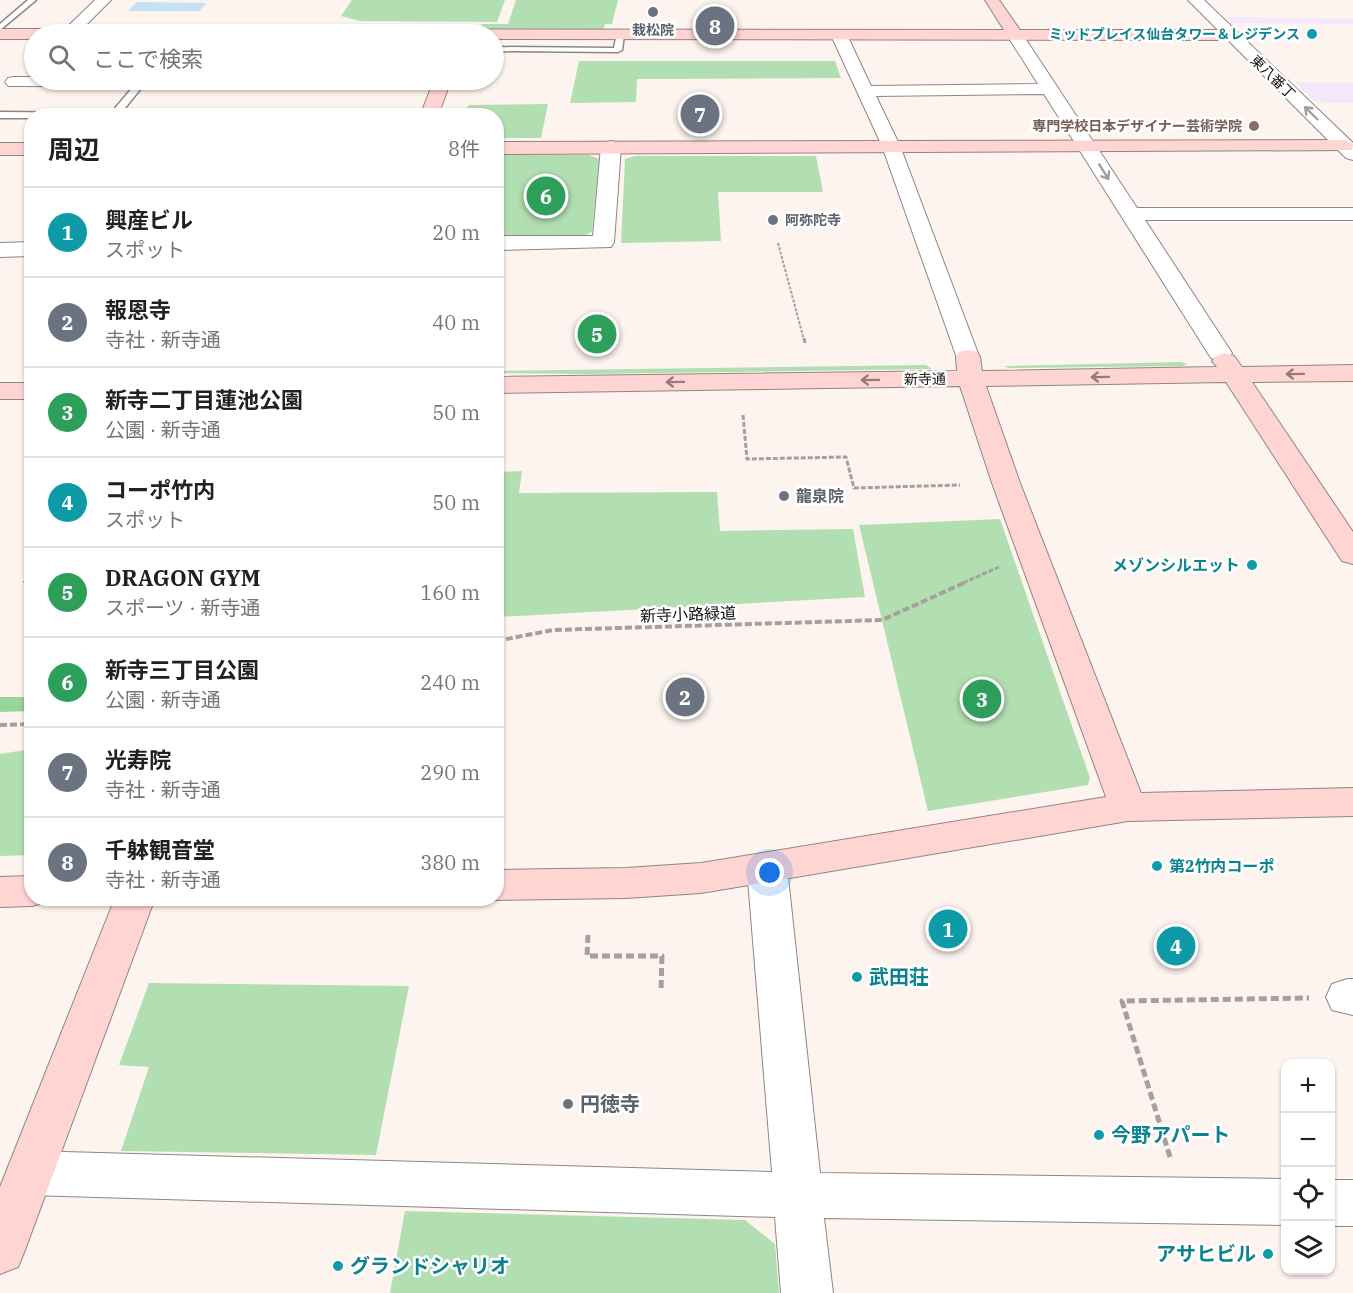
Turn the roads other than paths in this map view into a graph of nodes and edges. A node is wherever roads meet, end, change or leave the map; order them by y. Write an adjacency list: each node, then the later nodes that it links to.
1 (32, 0): 6 (lane)
2 (104, 0): 5 (street)
3 (992, 0): 11 (street)
4 (1195, 0): 12 (street, 東八番丁)
5 (79, 24)
6 (0, 28)
7 (0, 34): 8 (street)
8 (24, 34)
9 (504, 34): 10 (street)
10 (620, 35): 13 (street); 14 (lane)
11 (1015, 35): 12 (street); 13 (street); 18 (street)
12 (1230, 35): 32 (street, 東八番丁, one-way to 12)
13 (839, 36): 21 (street)
14 (504, 49)
15 (24, 73): 17 (street)
16 (24, 87): 17 (street)
17 (7, 88)
18 (1049, 89): 21 (street); 28 (street)
19 (135, 90): 22 (lane)
20 (439, 90): 23 (street)
21 (865, 91): 26 (street)
22 (120, 108)
23 (432, 108)
24 (0, 115): 25 (lane)
25 (24, 115)
26 (891, 146): 27 (street); 28 (street); 41 (street)
27 (611, 147): 29 (street); 35 (street)
28 (1087, 147): 32 (street); 33 (street, one-way to 33)
29 (504, 148)
30 (0, 149): 31 (street)
31 (24, 149)
32 (1349, 150)
33 (1130, 214): 34 (street); 40 (street)
34 (1353, 214)
35 (504, 243)
36 (24, 249): 37 (street)
37 (0, 250)
38 (1353, 351): 40 (street, 新寺通)
39 (504, 363): 41 (street, 新寺通)
40 (1227, 364): 41 (street, 新寺通); 44 (street, 新寺通, one-way to 40); 48 (street)
41 (969, 367): 45 (street, 新寺通, one-way to 45); 50 (street)
42 (0, 368): 43 (street)
43 (24, 368)
44 (1353, 373)
45 (504, 385)
46 (0, 391): 47 (street)
47 (24, 391)
48 (1353, 555)
49 (1353, 802): 50 (street)
50 (1128, 807): 51 (street)
51 (767, 868): 52 (street); 57 (street)
52 (504, 885)
53 (24, 891): 54 (street)
54 (0, 892)
55 (132, 906): 56 (street)
56 (30, 1173): 57 (street); 61 (street)
57 (797, 1194): 58 (street); 62 (street)
58 (1281, 1202)
59 (1335, 1203): 60 (street)
60 (1353, 1203)
61 (0, 1250)
62 (807, 1293)

